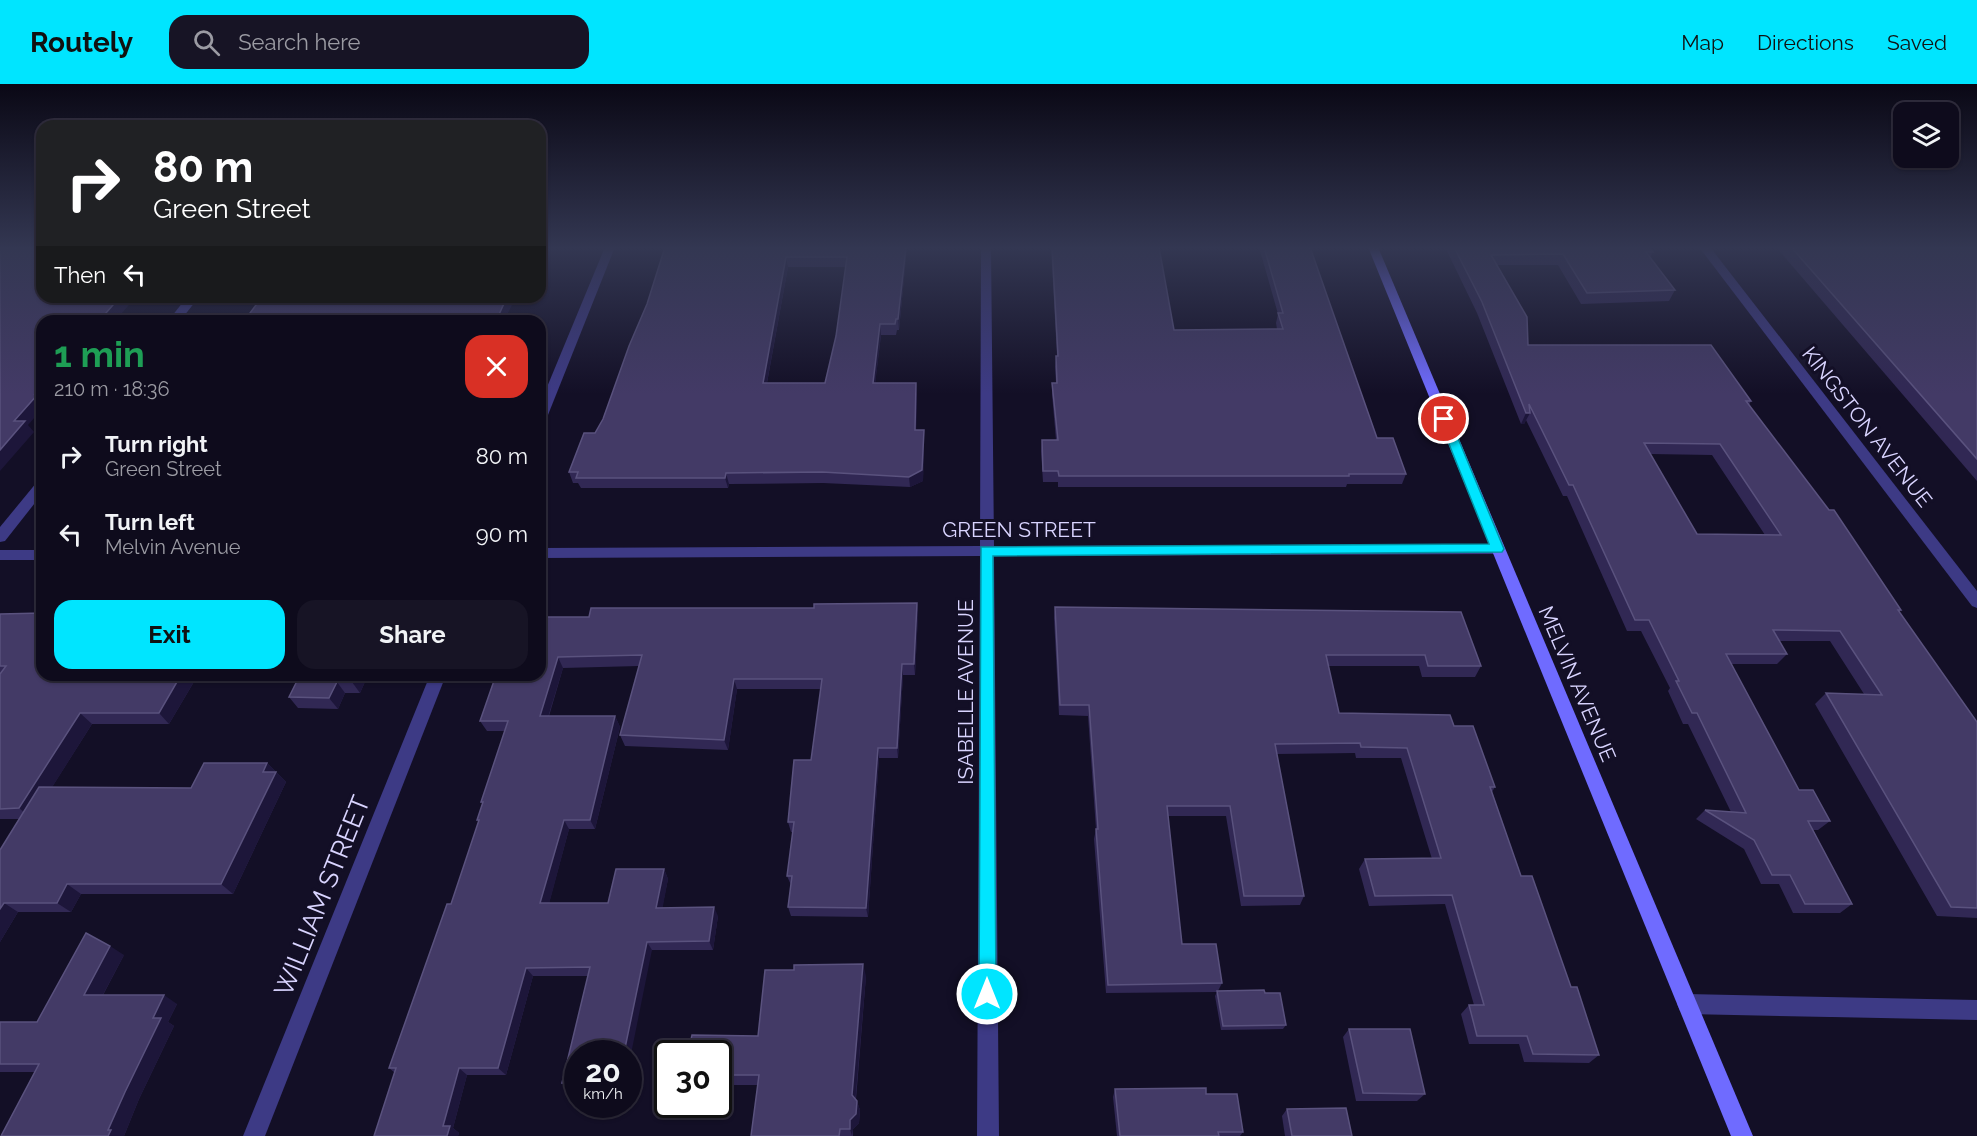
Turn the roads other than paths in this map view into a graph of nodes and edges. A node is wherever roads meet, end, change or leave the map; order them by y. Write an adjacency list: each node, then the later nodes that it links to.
1 (590, 296): 7 (street)
2 (986, 296): 11 (street, ISABELLE AVENUE)
3 (1393, 296): 10 (street, MELVIN AVENUE)
4 (1742, 296): 15 (street, KINGSTON AVENUE)
5 (188, 303): 6 (street)
6 (179, 315)
7 (546, 405)
8 (36, 492): 9 (street)
9 (0, 537)
10 (1498, 549): 11 (street, GREEN STREET); 17 (street, MELVIN AVENUE)
11 (986, 551): 12 (street, GREEN STREET); 20 (street, ISABELLE AVENUE)
12 (546, 553)
13 (0, 555): 14 (street)
14 (36, 555)
15 (1977, 602)
16 (436, 681): 19 (street, WILLIAM STREET)
17 (1686, 1004): 18 (street); 21 (street, MELVIN AVENUE)
18 (1977, 1010)
19 (254, 1136)
20 (988, 1136)
21 (1742, 1136)

